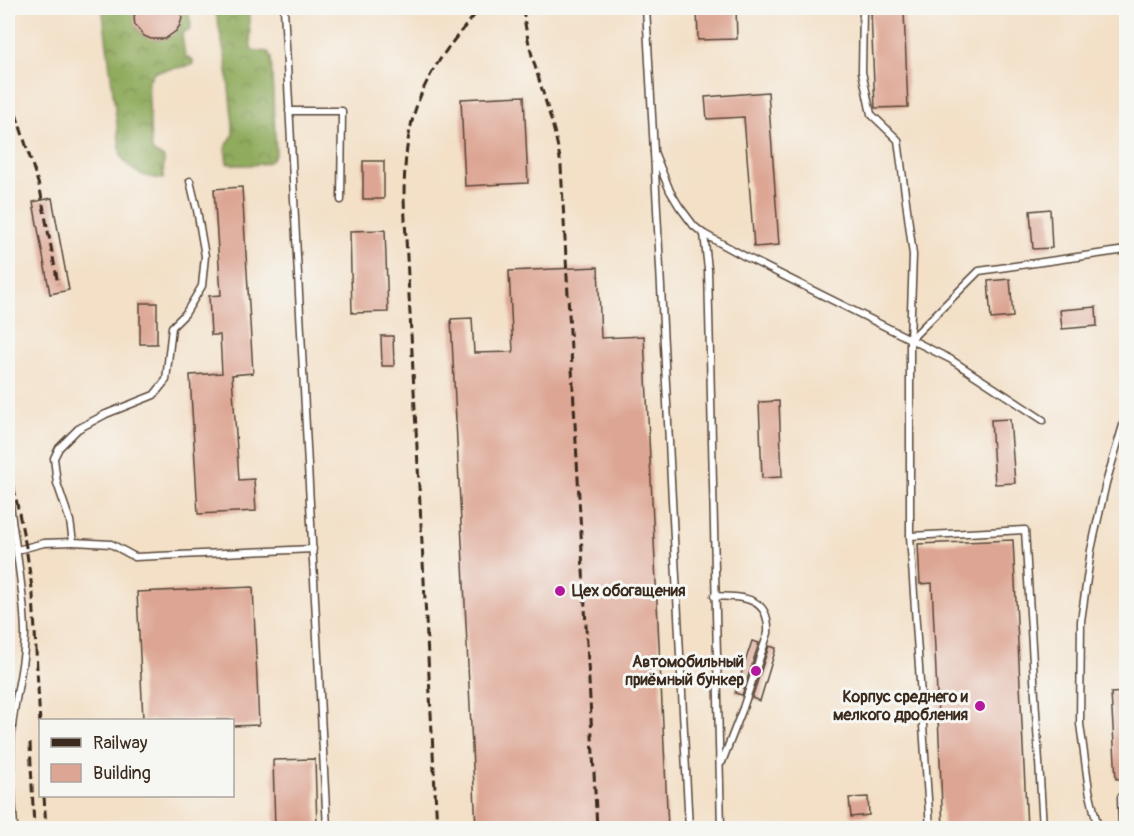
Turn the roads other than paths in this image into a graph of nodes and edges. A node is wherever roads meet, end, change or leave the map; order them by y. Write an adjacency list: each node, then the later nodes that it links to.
1 (284, 8): 4 (lane)
2 (646, 8): 5 (lane)
3 (863, 8): 10 (lane)
4 (289, 111): 7 (lane); 16 (lane)
5 (654, 152): 8 (lane); 23 (lane)
6 (190, 181): 15 (lane)
7 (341, 200)
8 (704, 234): 10 (lane); 18 (lane)
9 (1126, 250): 10 (lane)
10 (910, 340): 12 (lane); 14 (lane)
11 (1126, 415): 27 (lane)
12 (1042, 420)
13 (8, 500): 17 (lane)
14 (910, 536): 25 (lane); 26 (lane)
15 (73, 542): 16 (lane); 17 (lane)
16 (313, 549): 22 (lane)
17 (17, 550): 21 (lane)
18 (714, 596): 19 (lane); 19 (lane)
19 (720, 765): 24 (lane)
20 (1126, 797): 28 (lane)
21 (14, 828)
22 (327, 828)
23 (689, 828)
24 (721, 828)
25 (930, 828)
26 (1043, 828)
27 (1098, 828)
28 (1122, 828)

